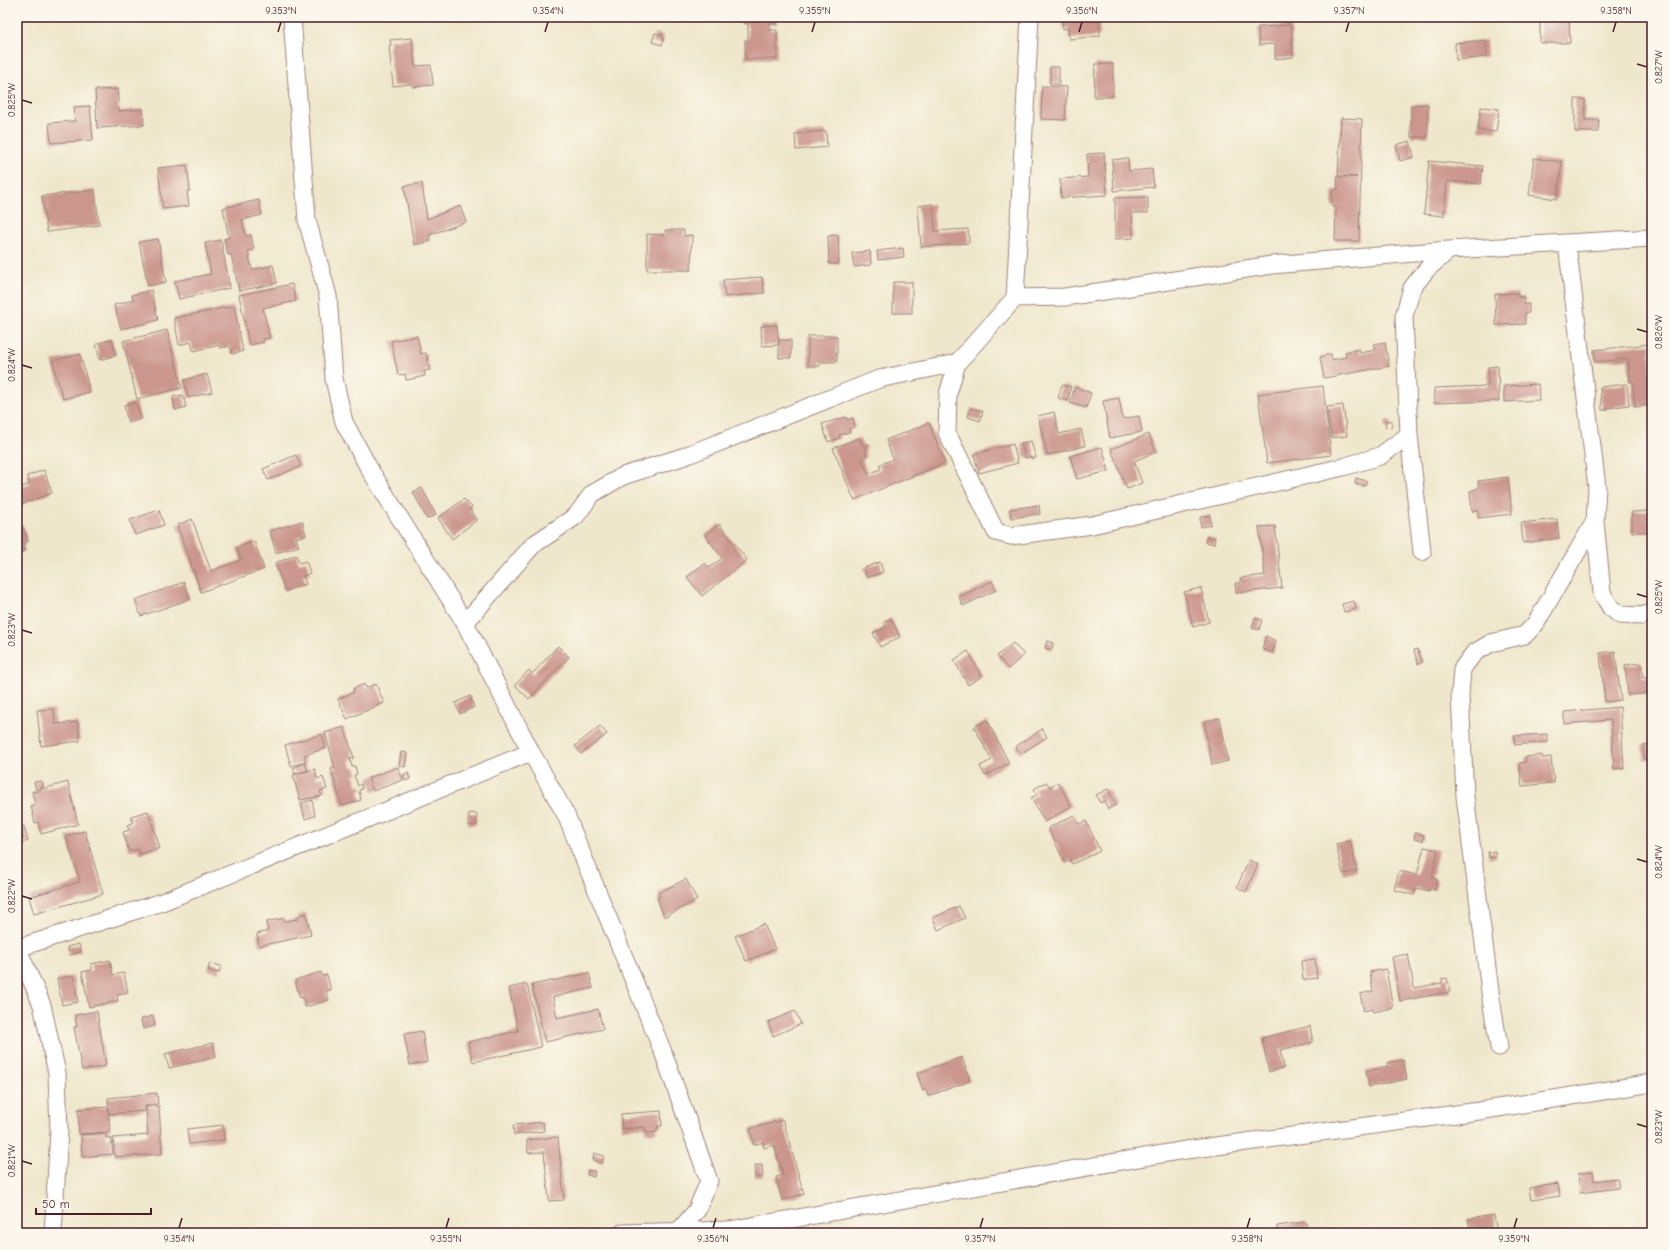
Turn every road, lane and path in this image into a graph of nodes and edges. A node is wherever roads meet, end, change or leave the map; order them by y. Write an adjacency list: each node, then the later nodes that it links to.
1 (292, 17): 12 (street)
2 (1030, 17): 6 (street)
3 (1652, 238): 4 (street)
4 (1567, 244): 5 (street); 9 (street)
5 (1449, 250): 6 (street); 8 (street)
6 (1015, 298): 7 (street)
7 (957, 364): 8 (street); 12 (street)
8 (1409, 435): 10 (street)
9 (1595, 521): 11 (street); 15 (street)
10 (1422, 552)
11 (1652, 613)
12 (465, 623): 13 (street)
13 (531, 752): 14 (street); 17 (street)
14 (17, 948): 18 (street)
15 (1499, 1047)
16 (1652, 1083): 17 (street)
17 (680, 1231): 20 (street)
18 (53, 1233)
19 (622, 1233): 20 (street)
20 (633, 1233)

